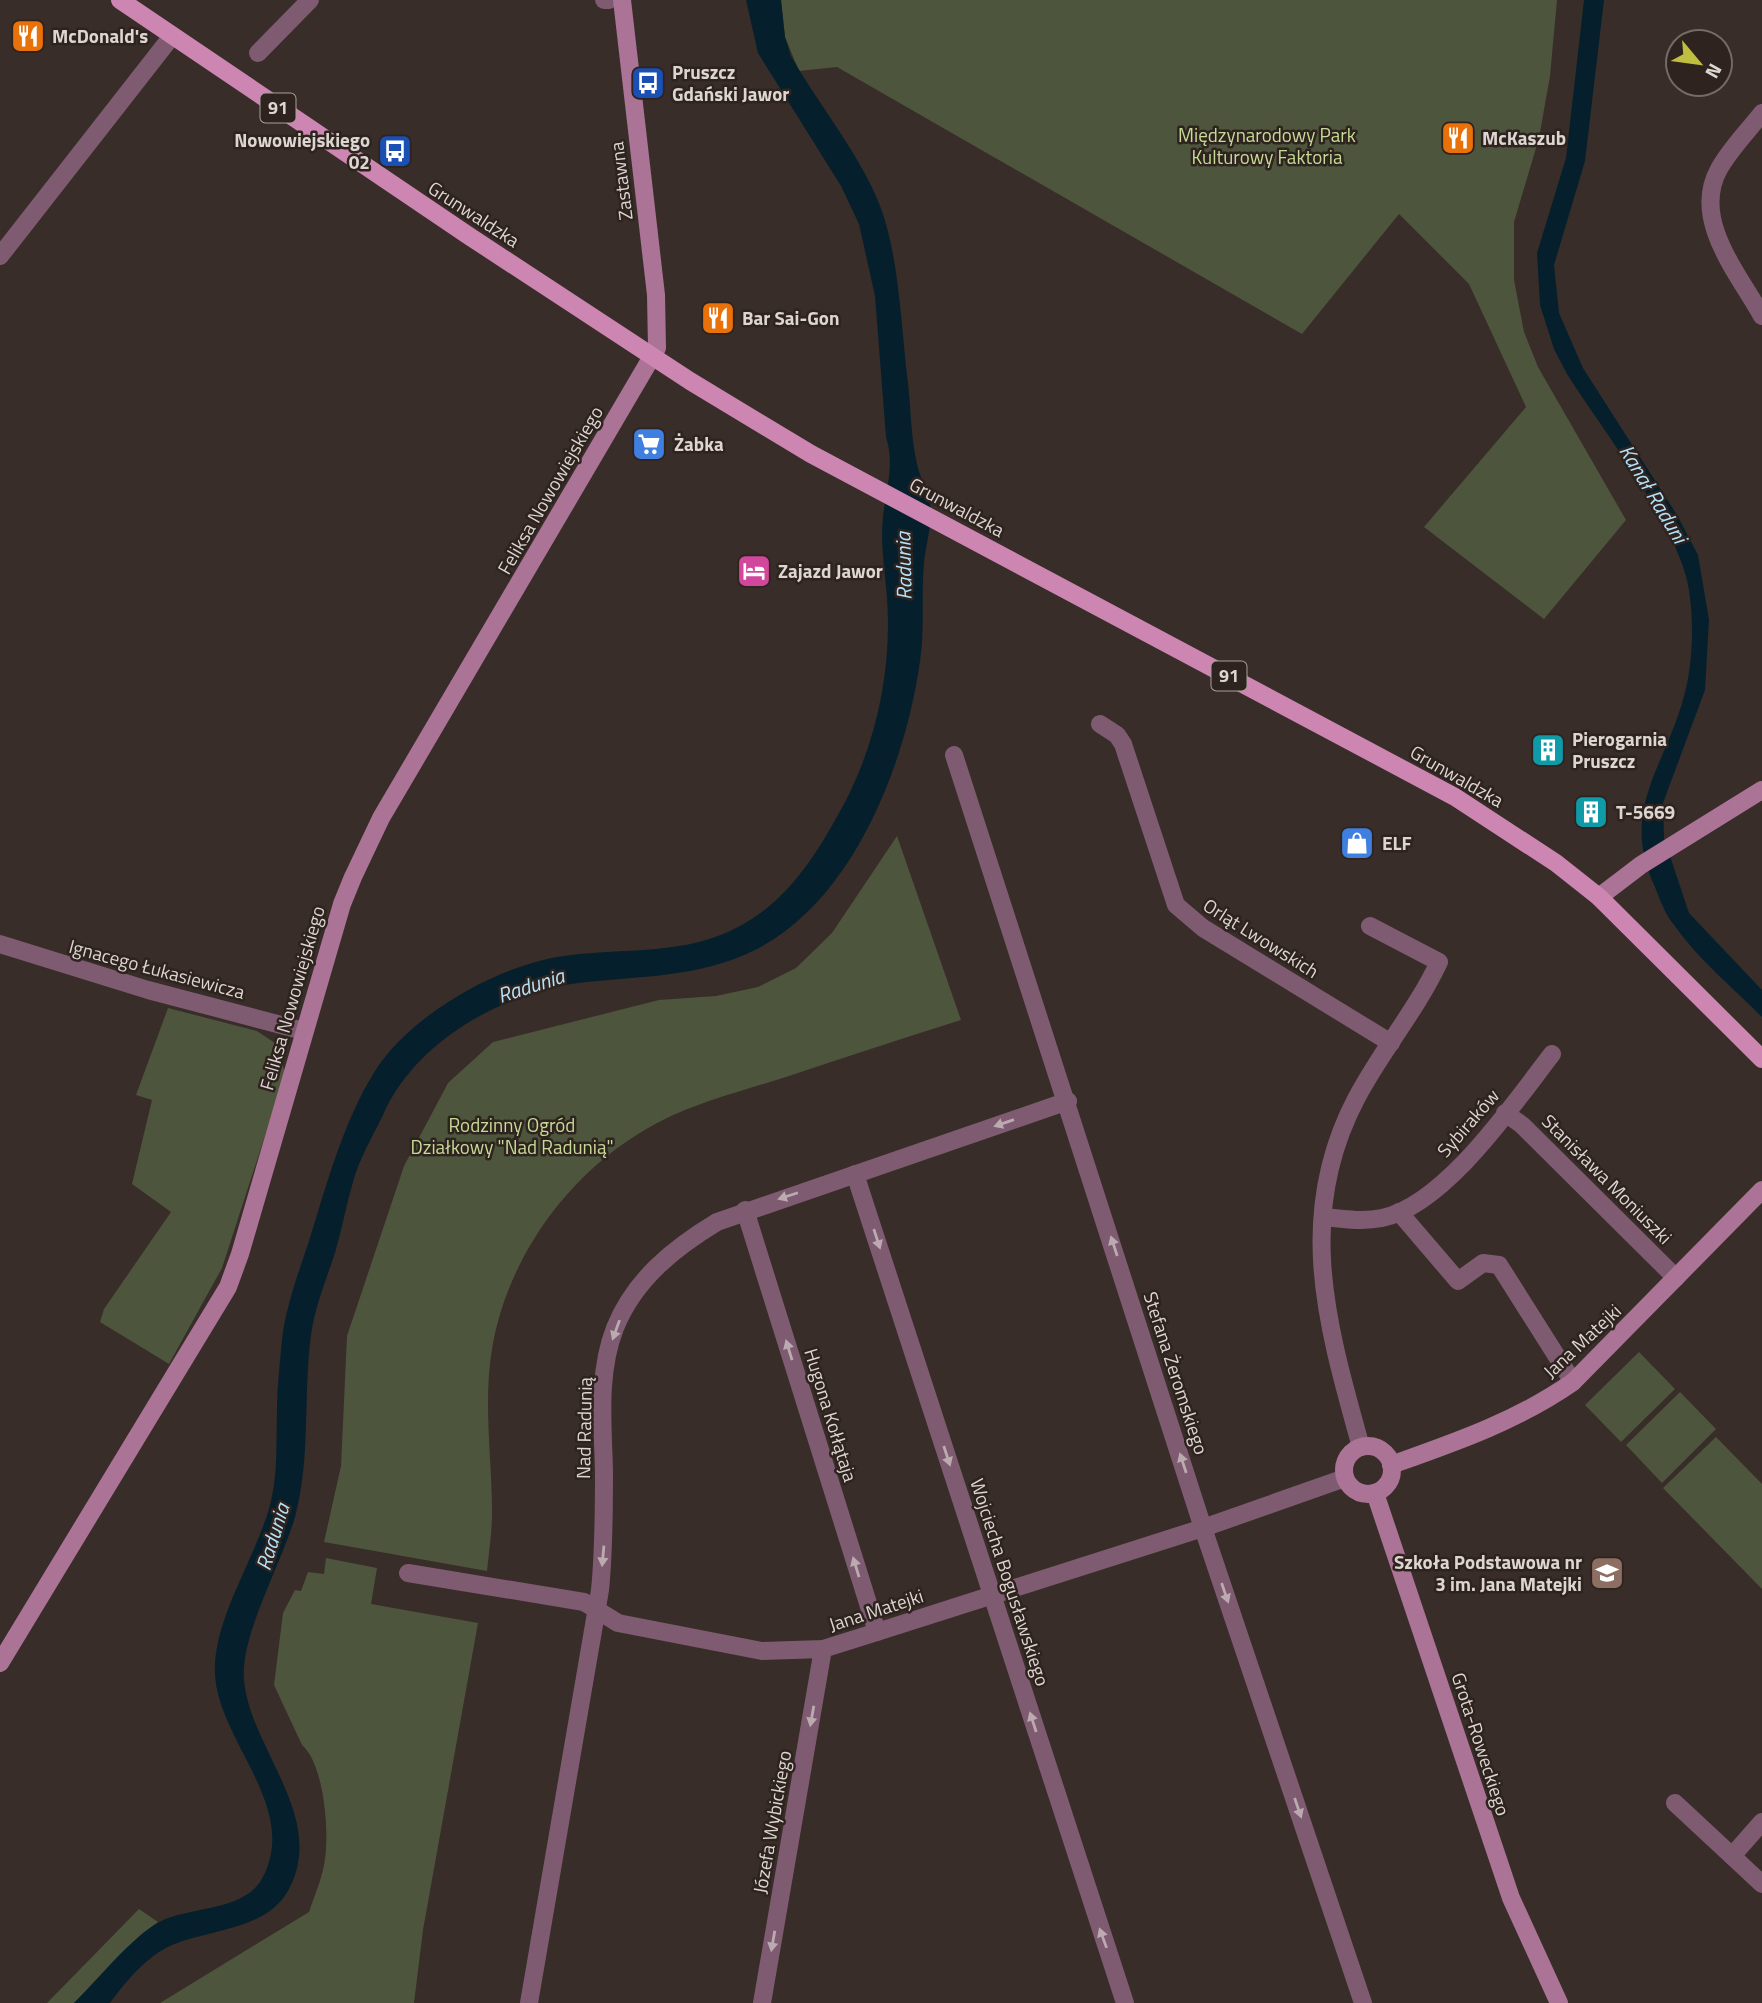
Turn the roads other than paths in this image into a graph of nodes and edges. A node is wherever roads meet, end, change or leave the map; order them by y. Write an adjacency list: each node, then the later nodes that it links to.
1 (120, 0): 4 (main road, Grunwaldzka / 91)
2 (310, 0): 5 (street)
3 (622, 0): 9 (street, Zastawna)
4 (172, 36): 7 (street); 9 (main road, Grunwaldzka / 91)
5 (258, 53)
6 (1762, 113): 8 (street)
7 (0, 256)
8 (1762, 316)
9 (653, 356): 13 (main road, Grunwaldzka / 91); 16 (street, Feliksa Nowowiejskiego)
10 (1100, 724): 17 (street, Orląt Lwowskich)
11 (954, 755): 20 (street, Stefana Żeromskiego)
12 (1762, 790): 13 (street)
13 (1600, 897): 19 (main road, Grunwaldzka / 91)
14 (1370, 926): 17 (street)
15 (0, 944): 16 (street, Ignacego Łukasiewicza)
16 (304, 1031): 39 (street, Feliksa Nowowiejskiego)
17 (1391, 1043): 26 (street)
18 (1552, 1054): 21 (street, Sybiraków)
19 (1762, 1059)
20 (1068, 1101): 22 (street, Nad Radunią, one-way to 22); 33 (street, Stefana Żeromskiego, one-way to 20)
21 (1505, 1113): 25 (street, Sybiraków); 27 (street, Stanisława Moniuszki)
22 (855, 1174): 24 (street, Nad Radunią, one-way to 24); 35 (street, Wojciecha Bogusławskiego, one-way to 35)
23 (1762, 1190): 27 (street, Jana Matejki)
24 (745, 1210): 36 (street, Nad Radunią, one-way to 36); 37 (street, Hugona Kołłątaja, one-way to 24)
25 (1399, 1212): 26 (street, Sybiraków); 28 (street)
26 (1323, 1217): 29 (street)
27 (1676, 1278): 28 (street, Jana Matejki)
28 (1573, 1382): 30 (street, Jana Matejki)
29 (1361, 1447): 30 (street); 31 (street)
30 (1391, 1465): 32 (street)
31 (1345, 1478): 32 (street); 33 (street, Jana Matejki)
32 (1376, 1493): 48 (street, Grota-Roweckiego)
33 (1203, 1528): 35 (street, Jana Matejki); 47 (street, Stefana Żeromskiego, one-way to 47)
34 (408, 1573): 36 (street, Jana Matejki)
35 (993, 1595): 37 (street, Jana Matejki); 46 (street, Wojciecha Bogusławskiego, one-way to 35)
36 (598, 1610): 38 (street, Jana Matejki); 44 (street, Nad Radunią)
37 (877, 1632): 38 (street, Jana Matejki)
38 (823, 1649): 45 (street, Józefa Wybickiego, one-way to 45)
39 (0, 1663)
40 (1675, 1803): 42 (street)
41 (1762, 1822): 42 (street)
42 (1732, 1856): 43 (street)
43 (1762, 1884)
44 (529, 2003)
45 (762, 2003)
46 (1125, 2003)
47 (1363, 2003)
48 (1559, 2003)

